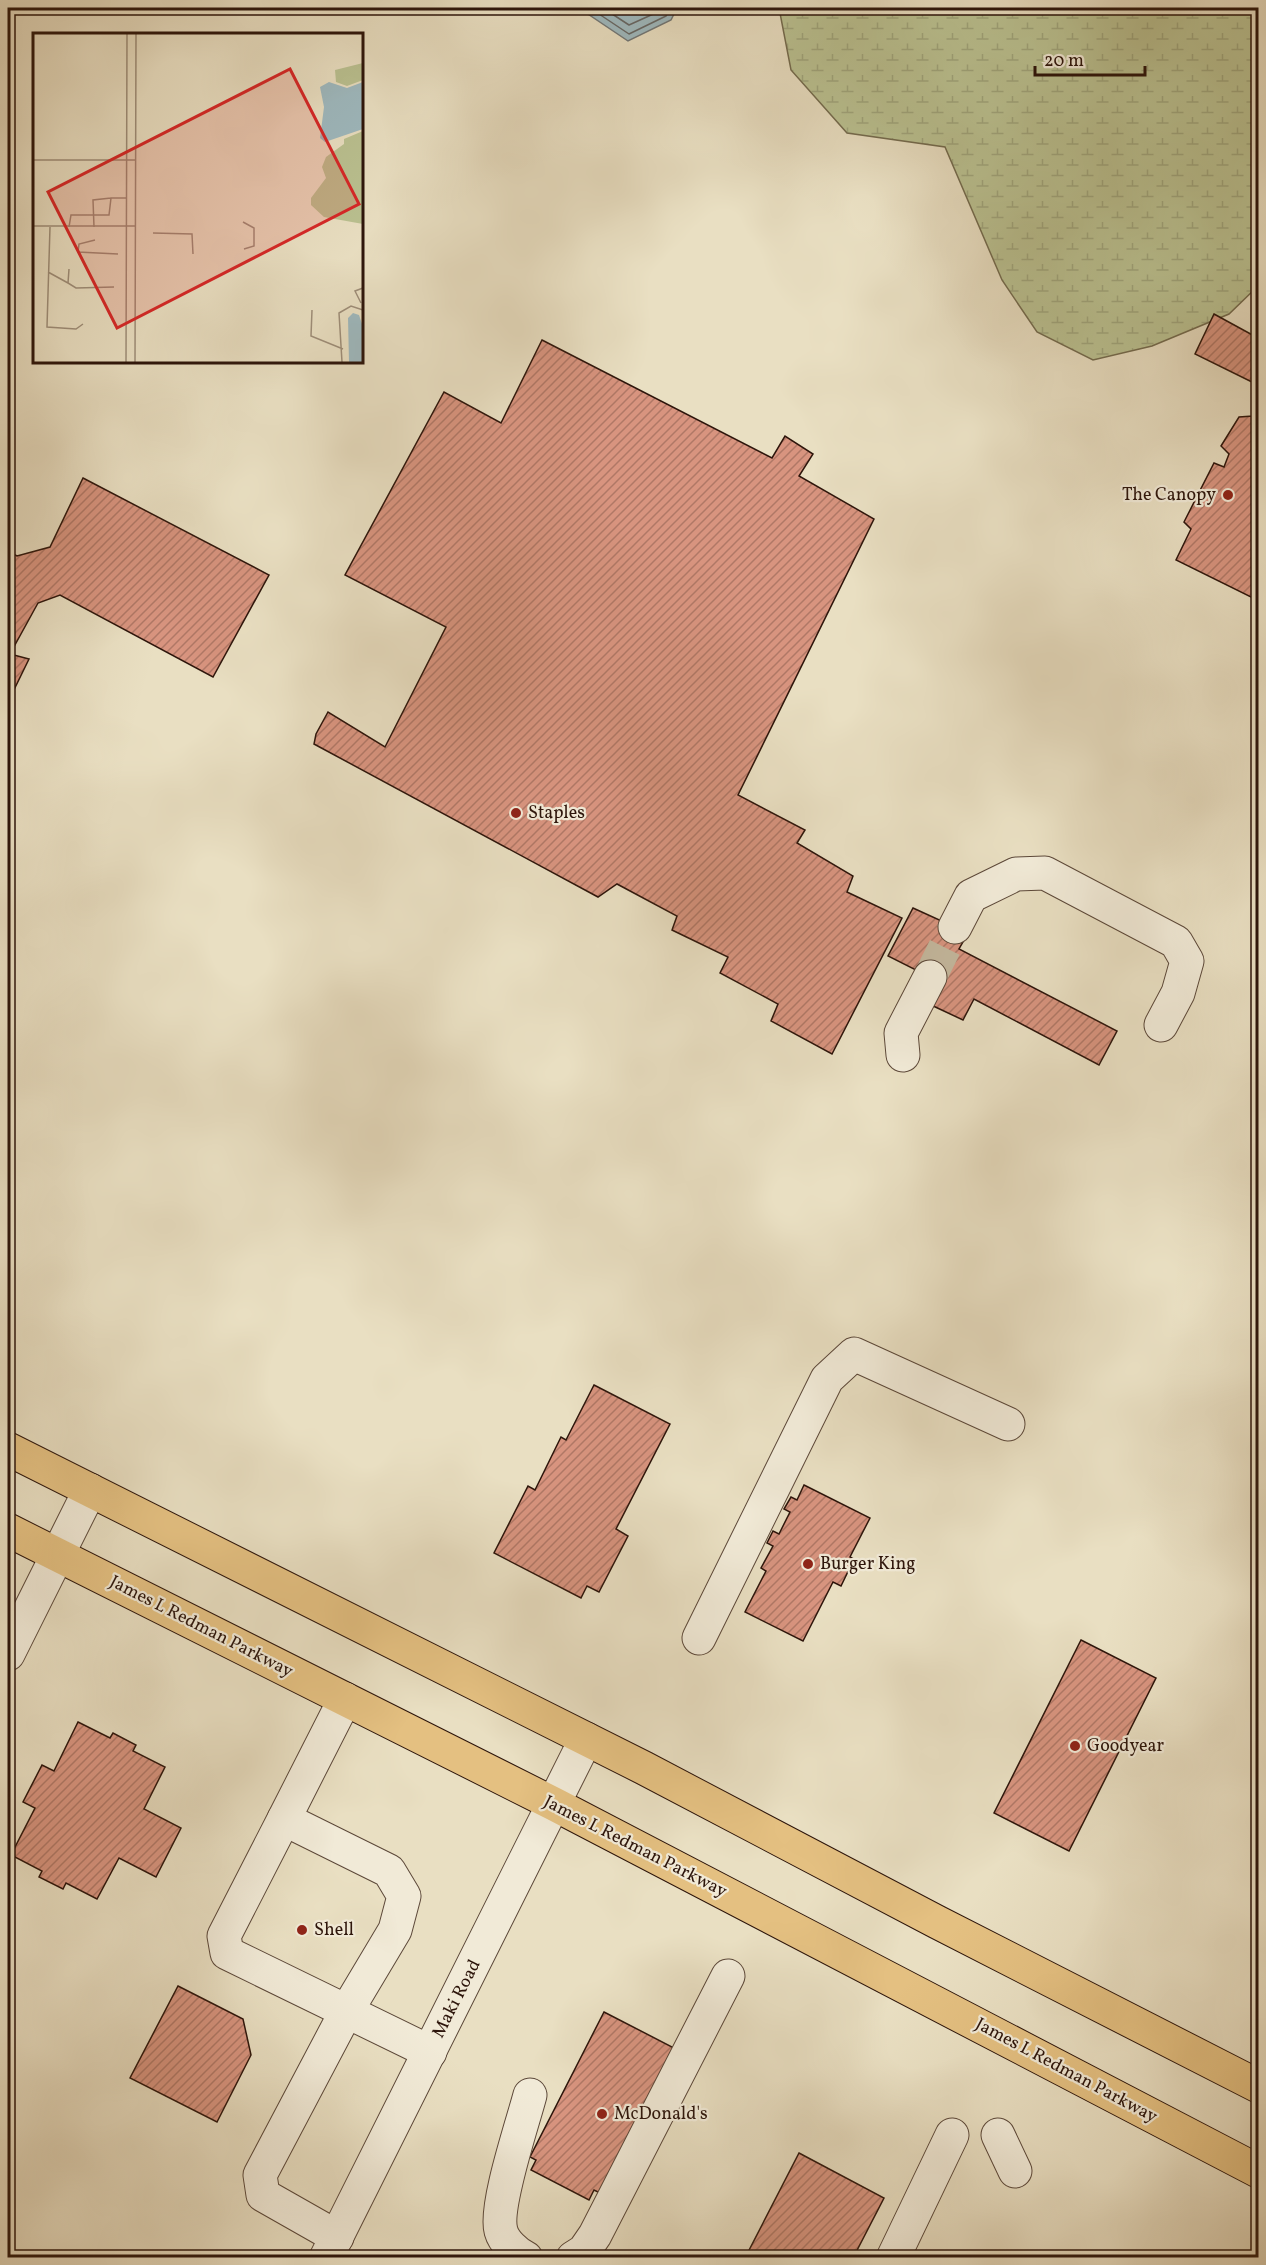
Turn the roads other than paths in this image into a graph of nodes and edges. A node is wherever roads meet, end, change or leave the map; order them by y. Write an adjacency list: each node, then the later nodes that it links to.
1 (955, 927): 3 (street)
2 (930, 977): 4 (street)
3 (1161, 1025)
4 (903, 1055)
5 (1008, 1424): 10 (street)
6 (8, 1449): 7 (main road)
7 (90, 1490): 9 (street); 13 (main road)
8 (8, 1530): 9 (main road, James L Redman Parkway)
9 (58, 1555): 11 (street); 12 (main road, James L Redman Parkway)
10 (699, 1638)
11 (8, 1654)
12 (345, 1699): 14 (main road, James L Redman Parkway); 15 (street)
13 (586, 1739): 14 (street, Maki Road); 19 (main road)
14 (554, 1804): 18 (street, Maki Road); 24 (main road, James L Redman Parkway)
15 (284, 1819): 17 (street); 17 (street)
16 (728, 1976): 27 (street)
17 (346, 2012): 18 (street); 25 (street)
18 (430, 2052): 25 (street, Maki Road)
19 (1258, 2086)
20 (530, 2095): 26 (street)
21 (952, 2135): 28 (street)
22 (998, 2135): 23 (street)
23 (1015, 2171)
24 (1258, 2171)
25 (332, 2247)
26 (526, 2258)
27 (573, 2258)
28 (893, 2258)

